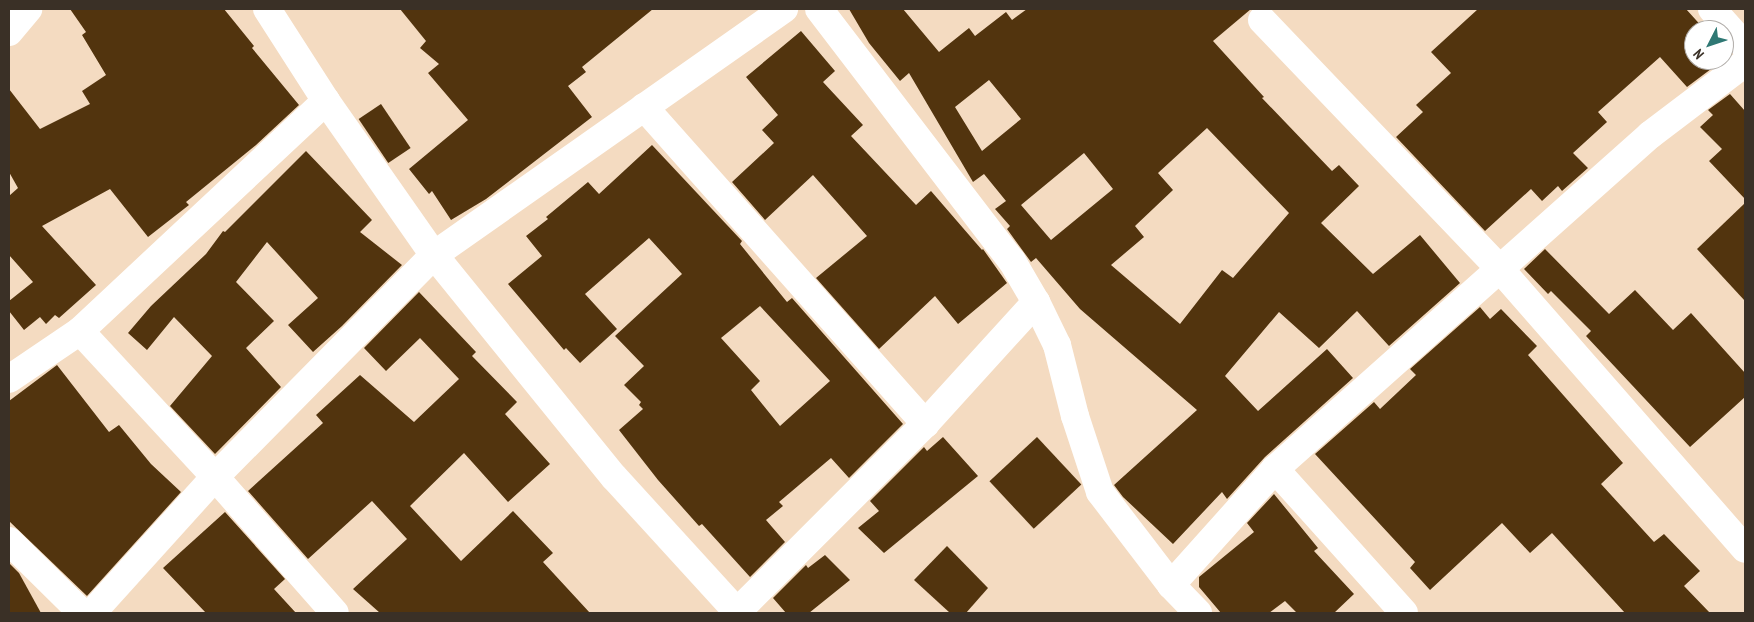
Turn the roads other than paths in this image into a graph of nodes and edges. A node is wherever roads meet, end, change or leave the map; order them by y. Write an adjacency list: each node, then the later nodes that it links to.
1 (28, 9): 7 (street)
2 (267, 9): 10 (street)
3 (784, 9): 11 (street)
4 (818, 9): 14 (street)
5 (1712, 9): 8 (street)
6 (1262, 20): 13 (street)
7 (9, 32)
8 (1745, 46)
9 (1745, 63): 13 (street)
10 (326, 101): 12 (street); 15 (street)
11 (644, 107): 12 (street); 17 (street)
12 (434, 255): 19 (street); 26 (street)
13 (1500, 269): 18 (street); 20 (street)
14 (1036, 302): 17 (street); 22 (street)
15 (80, 331): 16 (street); 19 (street)
16 (9, 379)
17 (925, 424): 26 (street)
18 (1274, 469): 22 (street); 28 (street)
19 (215, 477): 24 (street); 25 (street)
20 (1745, 549)
21 (13, 550): 23 (street)
22 (1171, 586): 27 (street)
23 (82, 613)
24 (92, 613)
25 (335, 613)
26 (738, 613)
27 (1198, 613)
28 (1404, 613)

